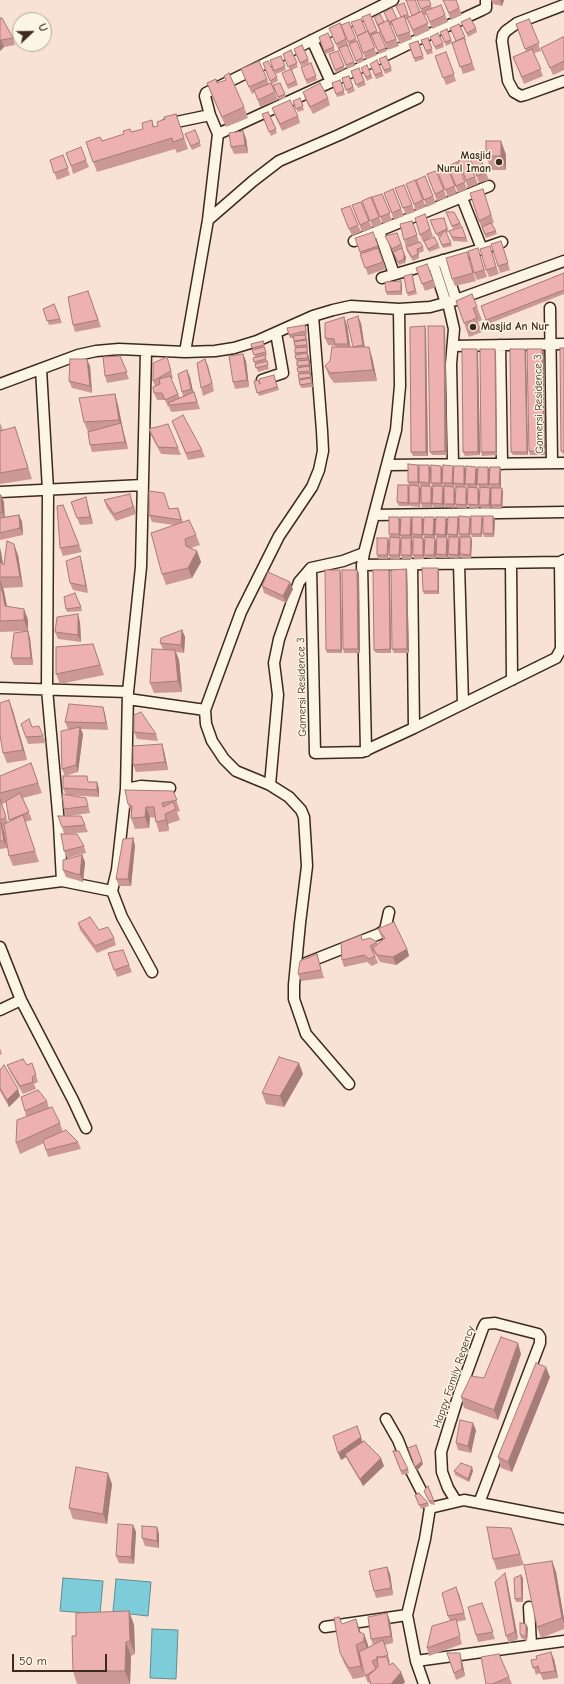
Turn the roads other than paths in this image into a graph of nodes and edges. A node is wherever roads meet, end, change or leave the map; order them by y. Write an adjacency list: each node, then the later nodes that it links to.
1 (393, 0): 4 (street)
2 (486, 0): 6 (street)
3 (564, 5): 5 (street)
4 (312, 40): 6 (street); 8 (street)
5 (564, 81)
6 (331, 82): 10 (street)
7 (418, 98): 13 (street)
8 (210, 115): 9 (street); 10 (street)
9 (159, 126)
10 (218, 134): 13 (street)
11 (489, 186): 12 (street)
12 (462, 198): 14 (street); 17 (street)
13 (208, 220): 32 (street)
14 (380, 231): 15 (street); 20 (street)
15 (354, 241)
16 (502, 242): 17 (street)
17 (482, 249): 18 (street)
18 (438, 261): 20 (street); 22 (street)
19 (564, 261): 22 (street)
20 (394, 274): 21 (street)
21 (382, 278)
22 (450, 302): 24 (street); 30 (street)
23 (550, 308): 27 (street, Gamersi Residence 3)
24 (399, 309): 25 (street); 38 (street)
25 (313, 316): 26 (street); 58 (street)
26 (276, 332): 32 (street); 34 (street)
27 (550, 344): 28 (street, Gamersi Residence 3); 29 (street, Gamersi Residence 3); 36 (street, Gamersi Residence 3)
28 (564, 344)
29 (500, 345): 30 (street, Gamersi Residence 3); 40 (street)
30 (453, 346): 39 (street)
31 (146, 351): 32 (street); 33 (street); 41 (street)
32 (185, 352)
33 (41, 369): 35 (street); 42 (street)
34 (255, 382)
35 (0, 384)
36 (552, 463): 37 (street, Gamersi Residence 3); 40 (street, Gamersi Residence 3)
37 (564, 463)
38 (388, 464): 39 (street, Gamersi Residence 3); 45 (street)
39 (453, 464): 40 (street, Gamersi Residence 3)
40 (502, 464)
41 (143, 485): 42 (street); 56 (street)
42 (48, 490): 43 (street); 55 (street)
43 (0, 492)
44 (564, 512): 45 (street)
45 (374, 515): 46 (street)
46 (364, 553): 51 (street); 52 (street)
47 (562, 561): 48 (street, Gamersi Residence 3); 53 (street, Gamersi Residence 3)
48 (511, 563): 50 (street, Gamersi Residence 3); 53 (street)
49 (412, 564): 50 (street, Gamersi Residence 3); 51 (street, Gamersi Residence 3); 59 (street)
50 (459, 564): 57 (street)
51 (362, 565): 60 (street)
52 (311, 568): 60 (street, Gamersi Residence 3); 61 (street, Gamersi Residence 3)
53 (512, 680): 57 (street, Gamersi Residence 3)
54 (0, 688): 55 (street)
55 (47, 689): 56 (street); 64 (street)
56 (128, 696): 58 (street); 63 (street)
57 (463, 704): 59 (street, Gamersi Residence 3)
58 (205, 710): 61 (street)
59 (414, 728): 60 (street, Gamersi Residence 3)
60 (366, 751)
61 (270, 785): 69 (street)
62 (170, 788): 63 (street)
63 (126, 789): 66 (street)
64 (62, 881): 65 (street); 66 (street)
65 (0, 889)
66 (112, 891): 70 (street)
67 (388, 912): 69 (street)
68 (0, 947): 71 (street)
69 (296, 968): 73 (street)
70 (152, 972)
71 (21, 1000): 72 (street); 74 (street)
72 (0, 1010)
73 (349, 1084)
74 (86, 1128)
75 (386, 1419): 78 (street)
76 (456, 1501): 77 (street); 77 (street, Happy Family Regency); 78 (street)
77 (479, 1502): 79 (street)
78 (430, 1508): 81 (street)
79 (564, 1519)
80 (529, 1607): 84 (street)
81 (407, 1615): 82 (street); 85 (street)
82 (325, 1627)
83 (564, 1641): 84 (street)
84 (531, 1645): 85 (street)
85 (416, 1661): 86 (street)
86 (424, 1684)

